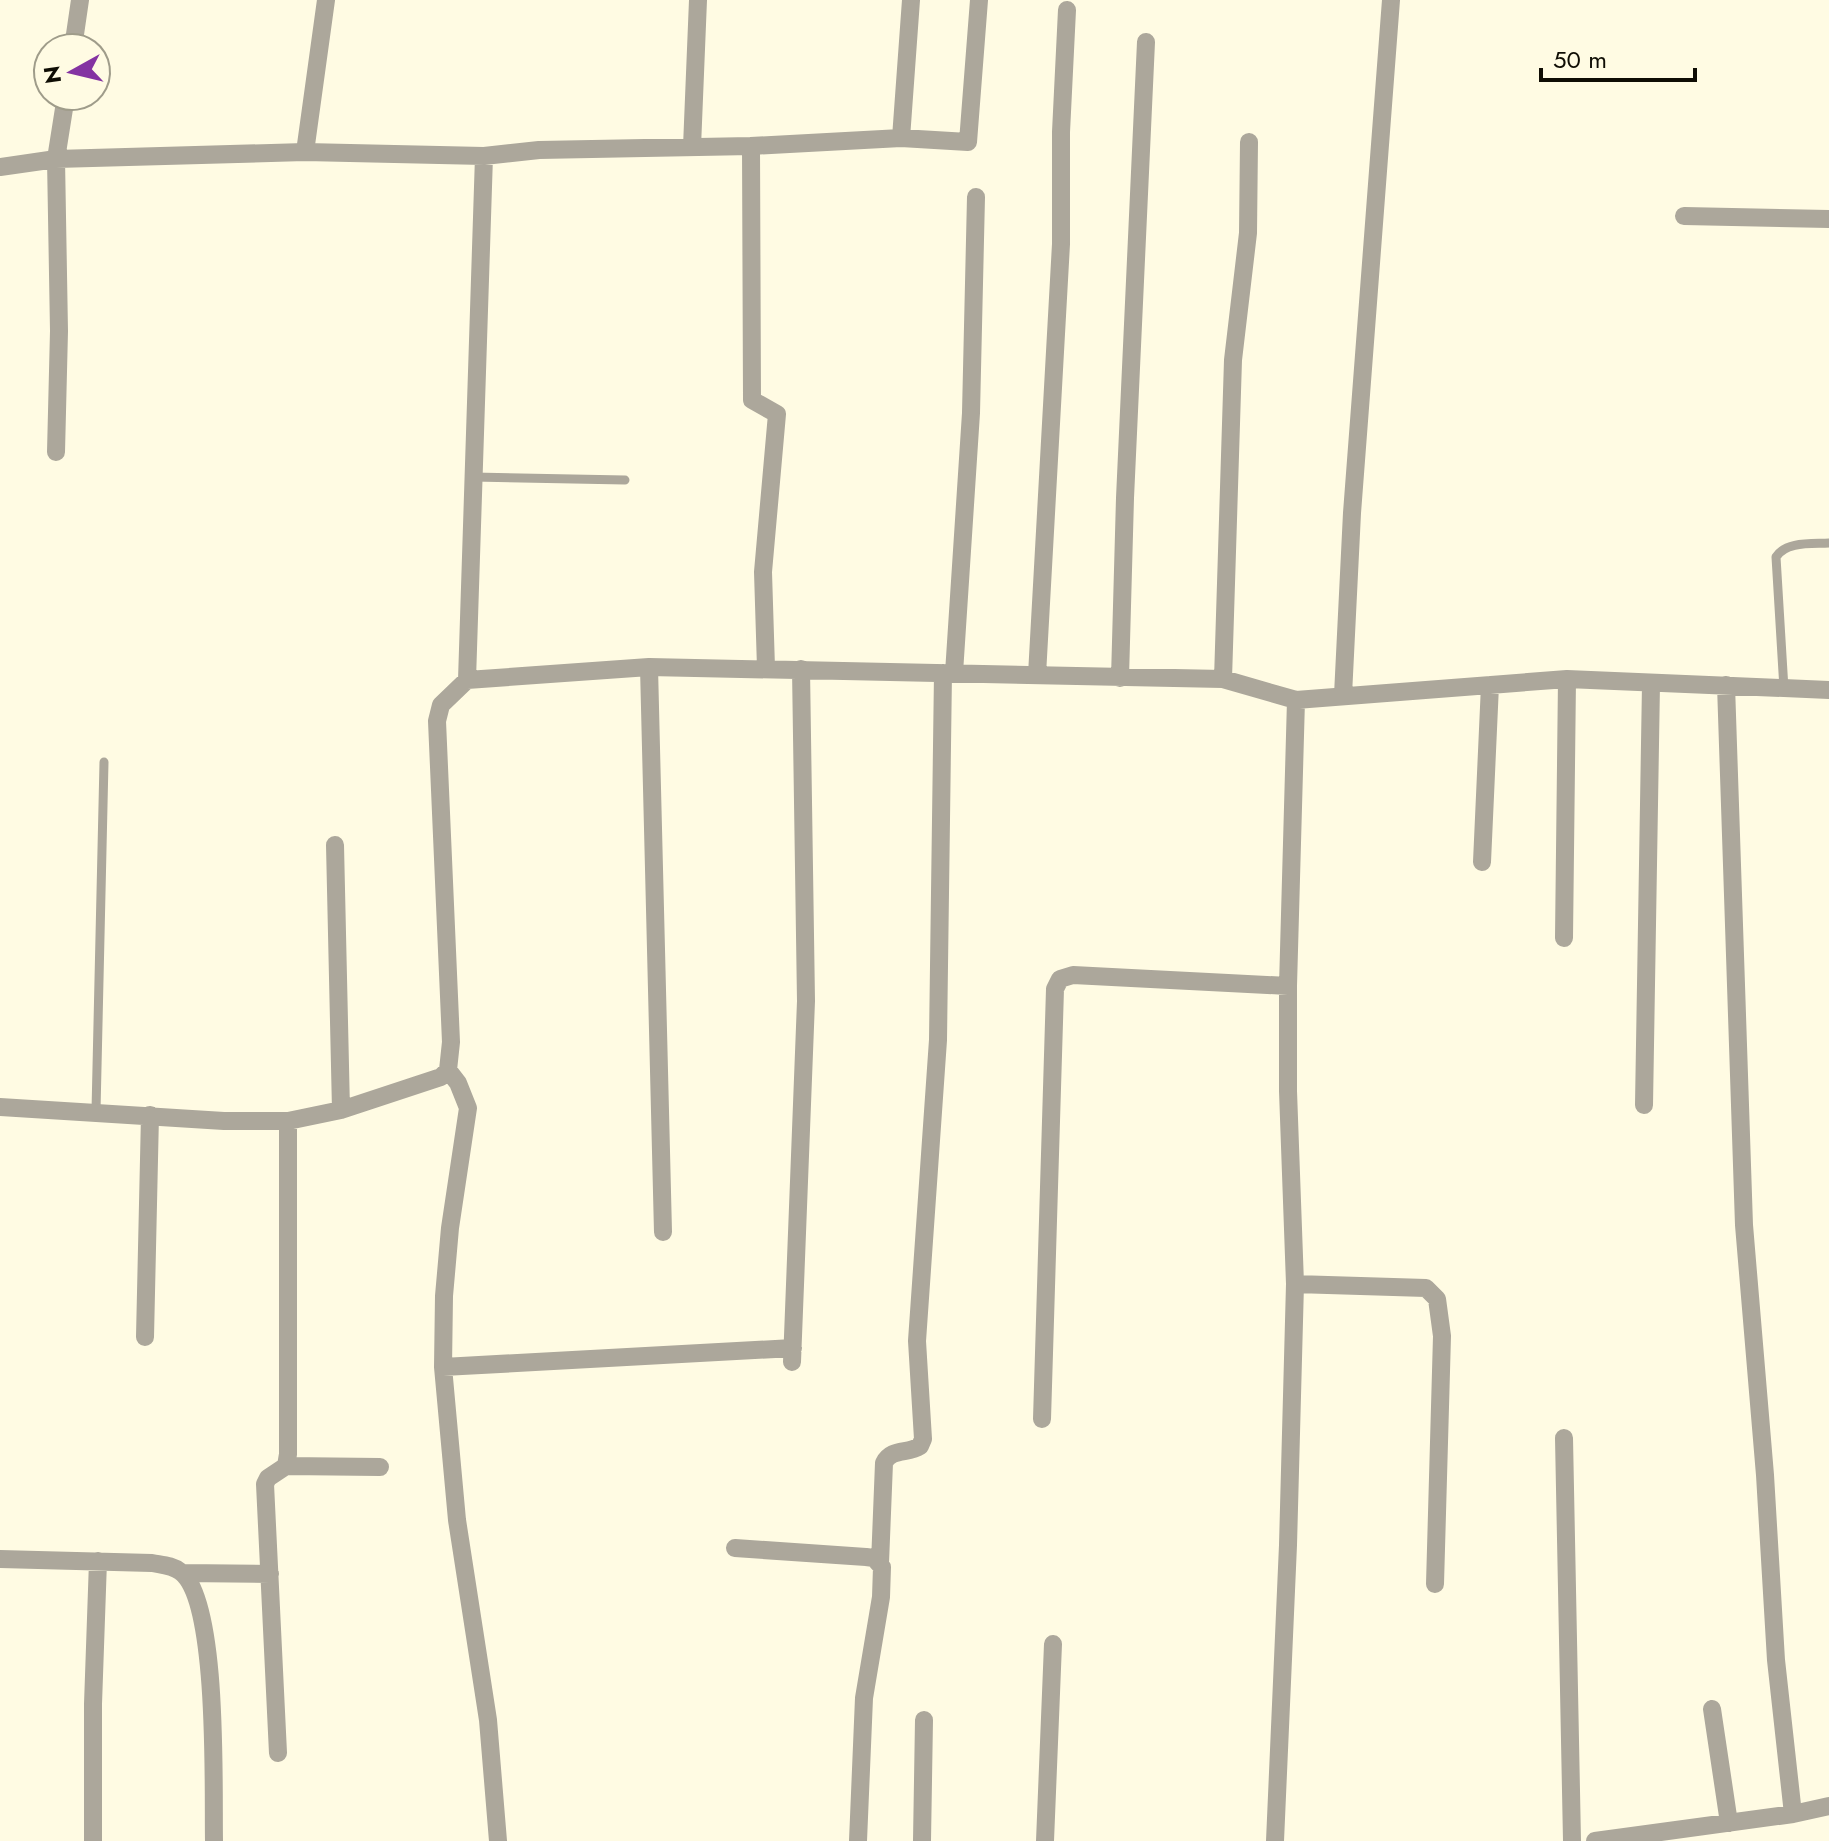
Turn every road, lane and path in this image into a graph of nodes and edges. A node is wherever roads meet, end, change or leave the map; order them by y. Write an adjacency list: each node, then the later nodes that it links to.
1 (80, 0): 8 (street)
2 (326, 0): 15 (street)
3 (698, 0): 14 (street)
4 (911, 0): 11 (street)
5 (979, 0): 11 (street)
6 (1391, 0): 40 (street)
7 (1067, 10): 30 (street)
8 (75, 32)
9 (1146, 42): 31 (street)
10 (63, 112): 17 (street)
11 (901, 138): 13 (street)
12 (1249, 142): 32 (street)
13 (751, 146): 14 (street); 27 (street)
14 (692, 147): 16 (street)
15 (305, 152): 16 (street); 17 (street)
16 (484, 156): 23 (street)
17 (56, 159): 18 (street); 22 (street)
18 (0, 167)
19 (976, 197): 29 (street)
20 (1684, 216): 21 (street)
21 (1829, 219)
22 (56, 452)
23 (473, 477): 24 (lane); 34 (street)
24 (625, 480)
25 (1829, 543): 38 (lane)
26 (649, 667): 27 (street); 34 (street); 54 (street)
27 (766, 668): 28 (street)
28 (801, 669): 29 (street); 57 (street)
29 (948, 673): 30 (street); 65 (street)
30 (1037, 675): 31 (street)
31 (1120, 678): 32 (street)
32 (1223, 679): 41 (street)
33 (1567, 679): 35 (street); 36 (street); 45 (street)
34 (467, 680): 47 (street)
35 (1651, 684): 37 (street); 48 (street)
36 (1490, 685): 40 (street); 44 (street)
37 (1726, 685): 38 (street); 74 (street)
38 (1784, 689): 39 (street)
39 (1829, 690)
40 (1343, 695): 41 (street)
41 (1296, 700): 46 (street)
42 (104, 762): 51 (lane)
43 (335, 845): 50 (street)
44 (1482, 862)
45 (1564, 938)
46 (1288, 986): 55 (street); 58 (street)
47 (448, 1070): 50 (street); 57 (street)
48 (1644, 1105)
49 (0, 1107): 51 (street)
50 (341, 1110): 53 (street)
51 (96, 1111): 52 (street)
52 (150, 1115): 53 (street); 56 (street)
53 (288, 1121): 60 (street)
54 (663, 1232)
55 (1295, 1284): 68 (street); 83 (street)
56 (145, 1337)
57 (443, 1367): 79 (street)
58 (1042, 1419)
59 (1564, 1438): 84 (street)
60 (286, 1466): 61 (street); 67 (street)
61 (380, 1467)
62 (735, 1548): 65 (street)
63 (0, 1559): 64 (street)
64 (98, 1561): 66 (street); 77 (street)
65 (880, 1563): 80 (street)
66 (182, 1573): 67 (street); 78 (street)
67 (270, 1574): 72 (street)
68 (1435, 1584)
69 (1053, 1644): 82 (street)
70 (1712, 1709): 75 (street)
71 (924, 1720): 81 (street)
72 (278, 1753)
73 (1829, 1806): 74 (street)
74 (1793, 1814): 75 (street)
75 (1729, 1823): 76 (street)
76 (1708, 1834): 85 (street)
77 (93, 1841)
78 (214, 1841)
79 (498, 1841)
80 (858, 1841)
81 (922, 1841)
82 (1045, 1841)
83 (1275, 1841)
84 (1572, 1841)
85 (1595, 1841)

